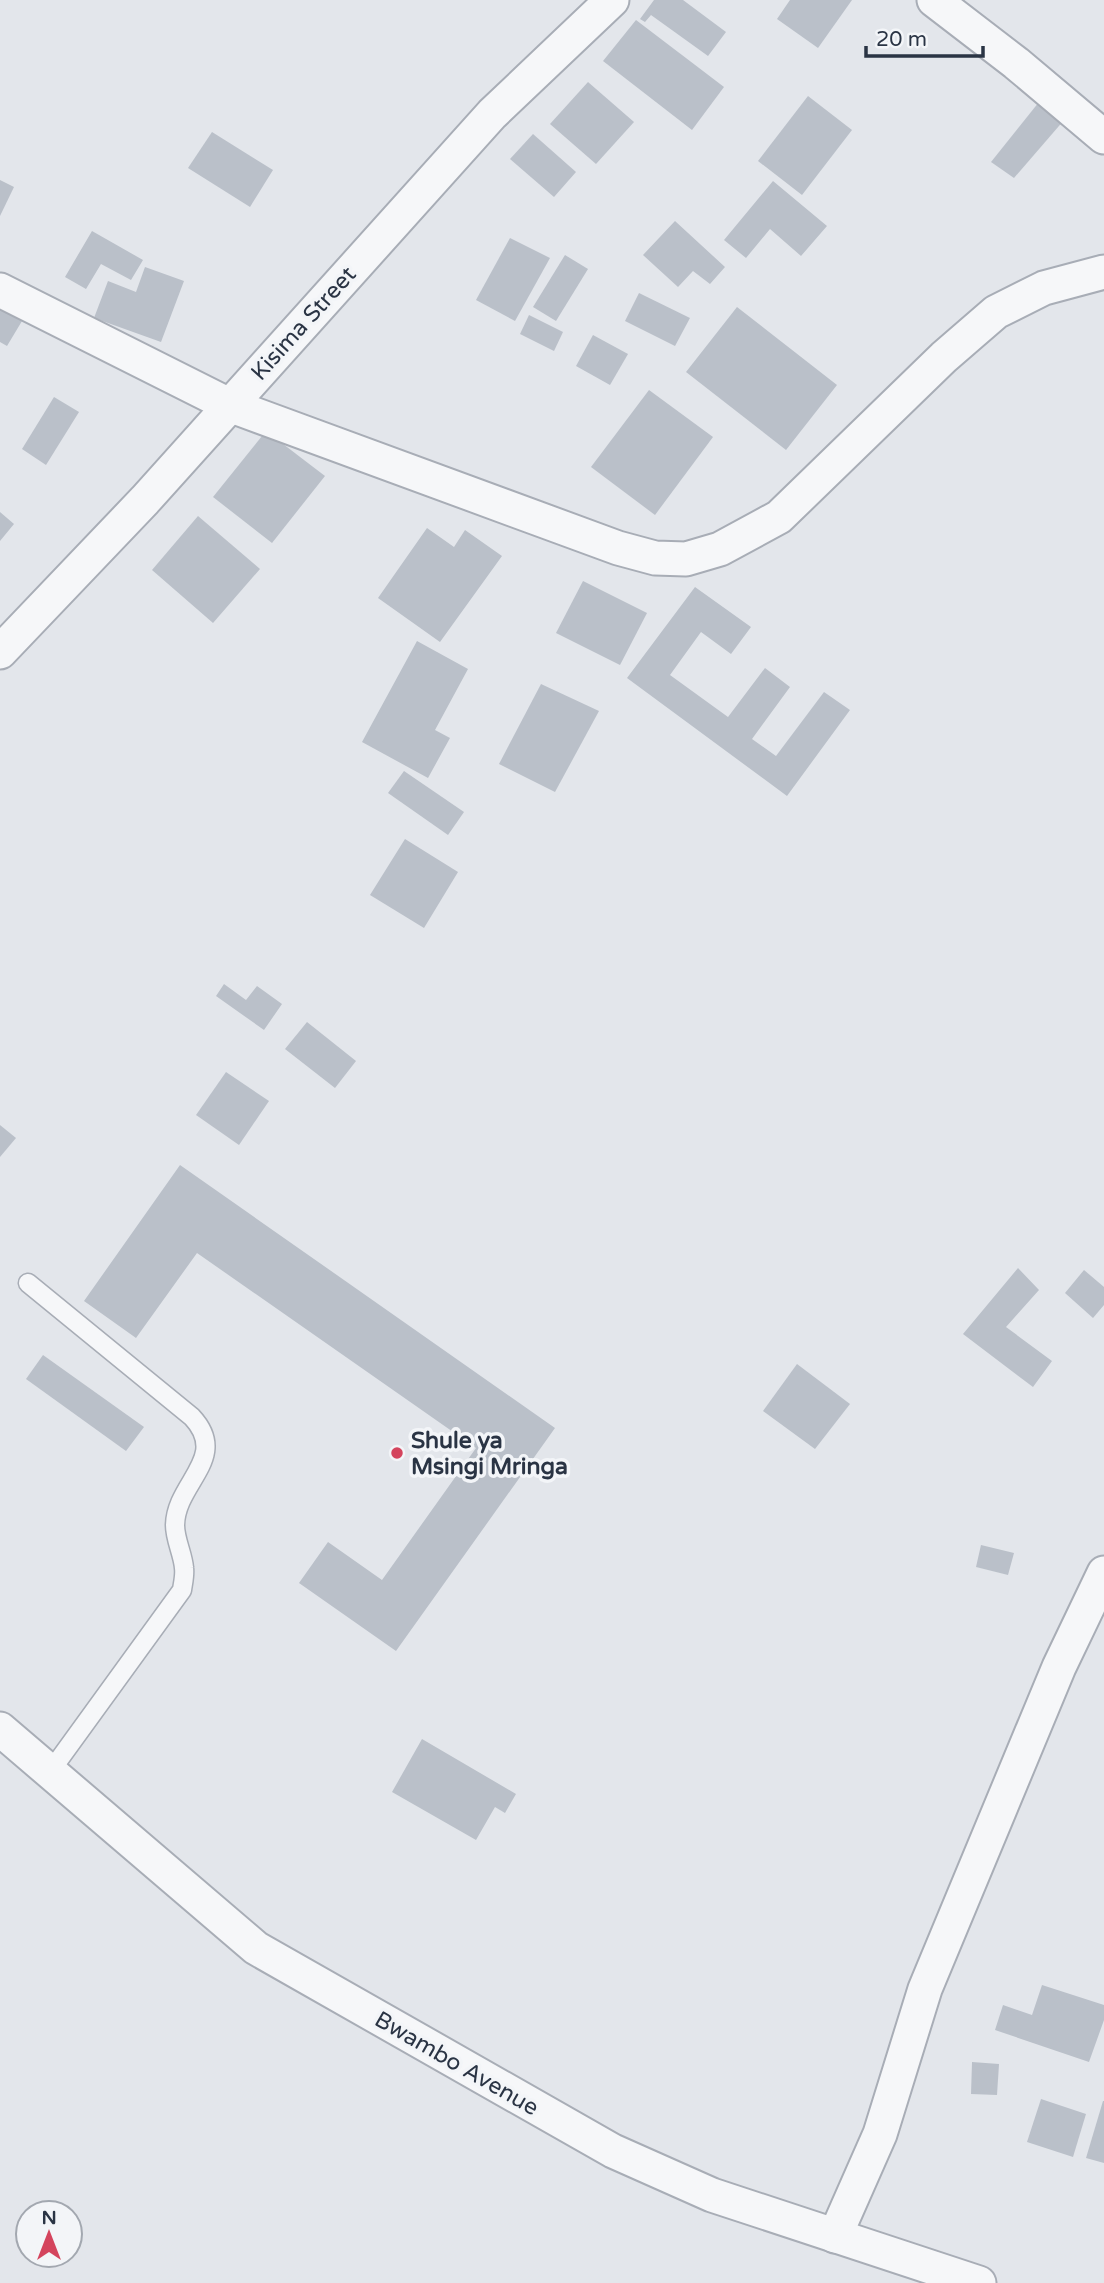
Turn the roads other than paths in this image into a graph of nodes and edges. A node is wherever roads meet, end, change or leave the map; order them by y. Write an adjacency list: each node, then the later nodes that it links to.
1 (612, 0): 6 (street, Kisima Street)
2 (934, 0): 3 (street)
3 (1104, 137)
4 (1104, 272): 6 (street)
5 (0, 290): 6 (street)
6 (229, 405): 7 (street, Kisima Street)
7 (0, 652)
8 (27, 1283): 11 (lane)
9 (1104, 1573): 12 (street)
10 (0, 1729): 11 (street, Bwambo Avenue)
11 (50, 1772): 12 (street, Bwambo Avenue)
12 (835, 2236): 13 (street, Bwambo Avenue)
13 (979, 2283)

